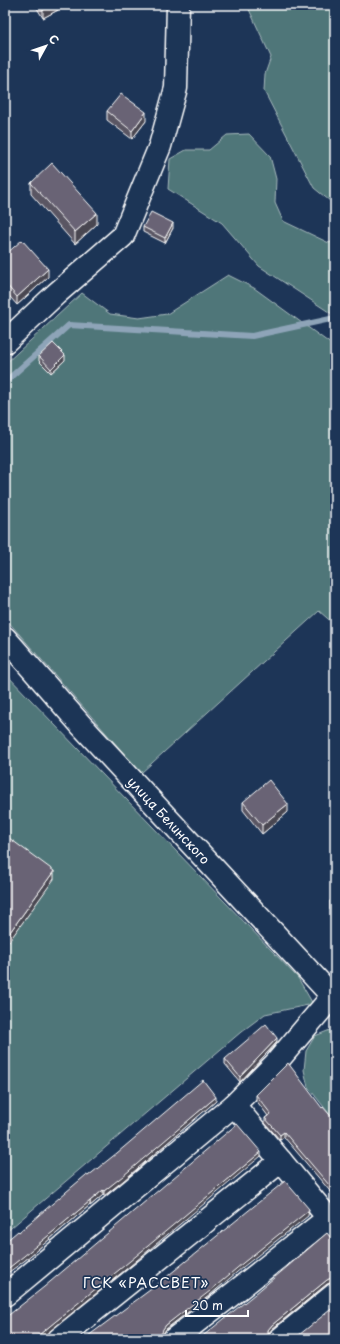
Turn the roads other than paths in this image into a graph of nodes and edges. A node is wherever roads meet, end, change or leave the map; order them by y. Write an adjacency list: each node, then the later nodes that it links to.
1 (178, 5): 2 (street)
2 (5, 342)
3 (5, 638): 4 (street, улица Белинского)
4 (334, 996): 5 (street)
5 (234, 1105): 6 (street); 9 (street)
6 (281, 1161): 7 (street); 10 (street)
7 (331, 1222): 11 (street)
8 (335, 1294): 12 (street)
9 (5, 1295)
10 (59, 1339)
11 (174, 1339)
12 (280, 1339)

